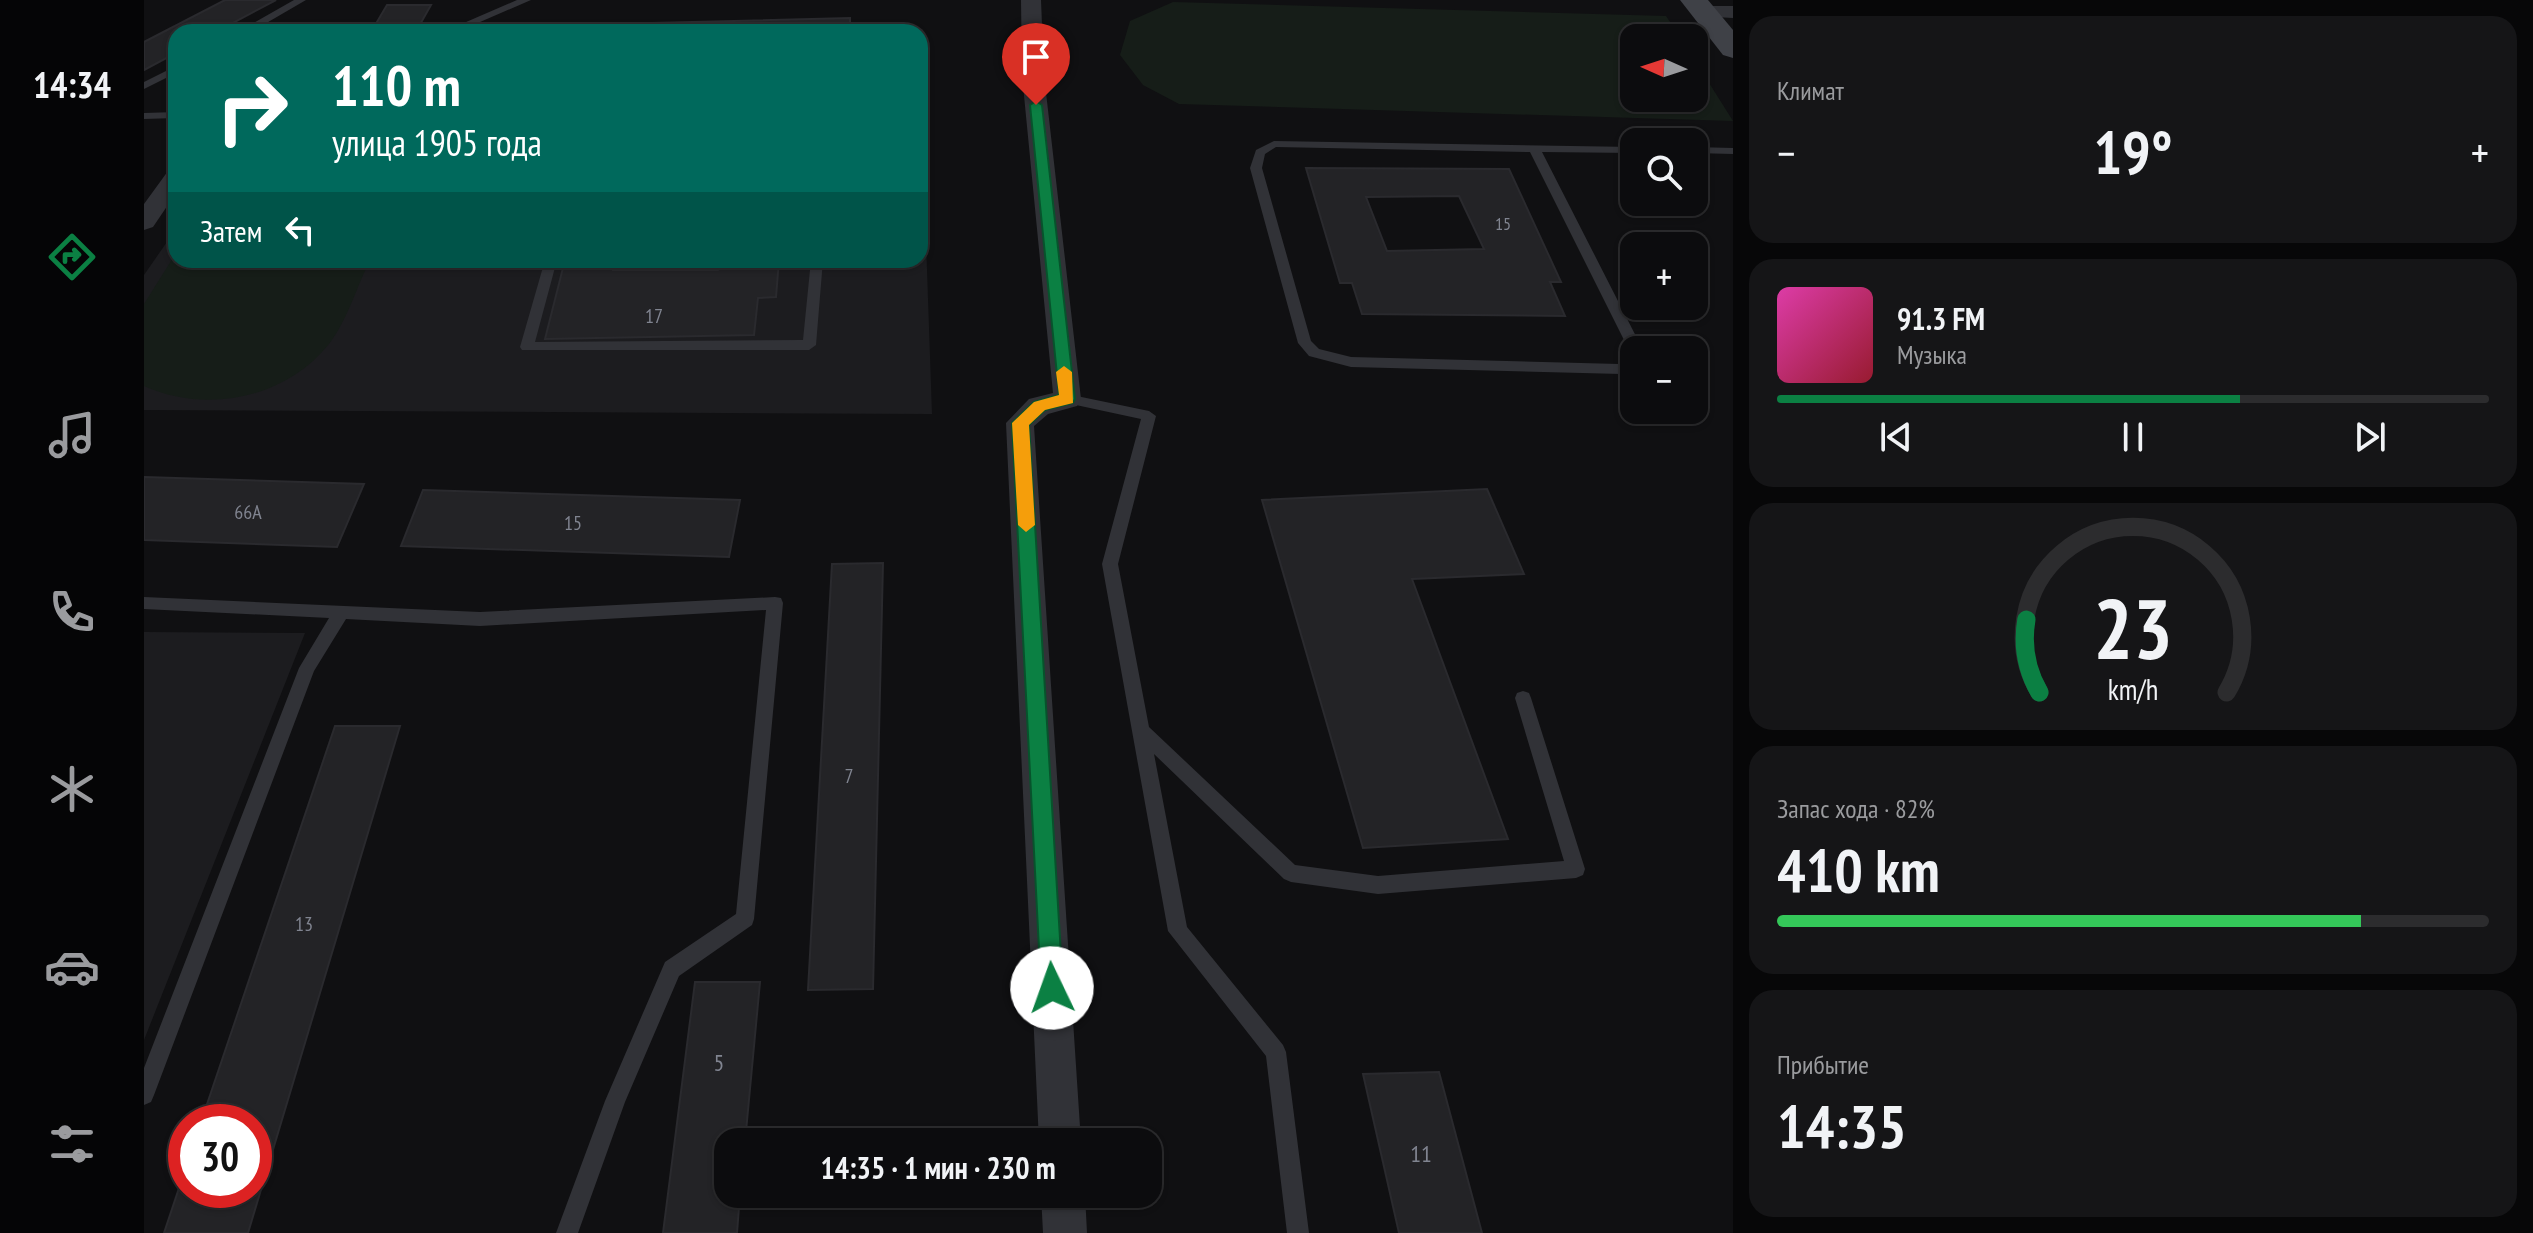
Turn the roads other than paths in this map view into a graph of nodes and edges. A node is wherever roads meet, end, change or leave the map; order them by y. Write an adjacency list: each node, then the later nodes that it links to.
1 (301, 0): 6 (lane)
2 (526, 0): 7 (lane)
3 (1031, 0): 23 (street)
4 (1699, 6): 5 (street); 8 (main road)
5 (1733, 12)
6 (258, 24)
7 (468, 24)
8 (1733, 49)
9 (168, 73): 10 (lane)
10 (144, 86)
11 (168, 115): 12 (lane)
12 (144, 116)
13 (1534, 148): 14 (lane); 21 (lane); 22 (lane)
14 (1620, 150)
15 (1708, 150): 16 (lane)
16 (1733, 151)
17 (168, 188): 18 (street)
18 (144, 222)
19 (549, 268): 20 (lane)
20 (816, 268)
21 (1629, 336)
22 (1620, 369)
23 (1067, 399): 27 (lane); 29 (street)
24 (144, 603): 25 (lane)
25 (341, 613): 28 (lane); 31 (lane)
26 (1523, 698): 27 (lane)
27 (1141, 731): 33 (lane)
28 (144, 1095)
29 (1059, 1128)
30 (1064, 1208): 32 (street)
31 (567, 1233)
32 (1065, 1233)
33 (1298, 1233)

